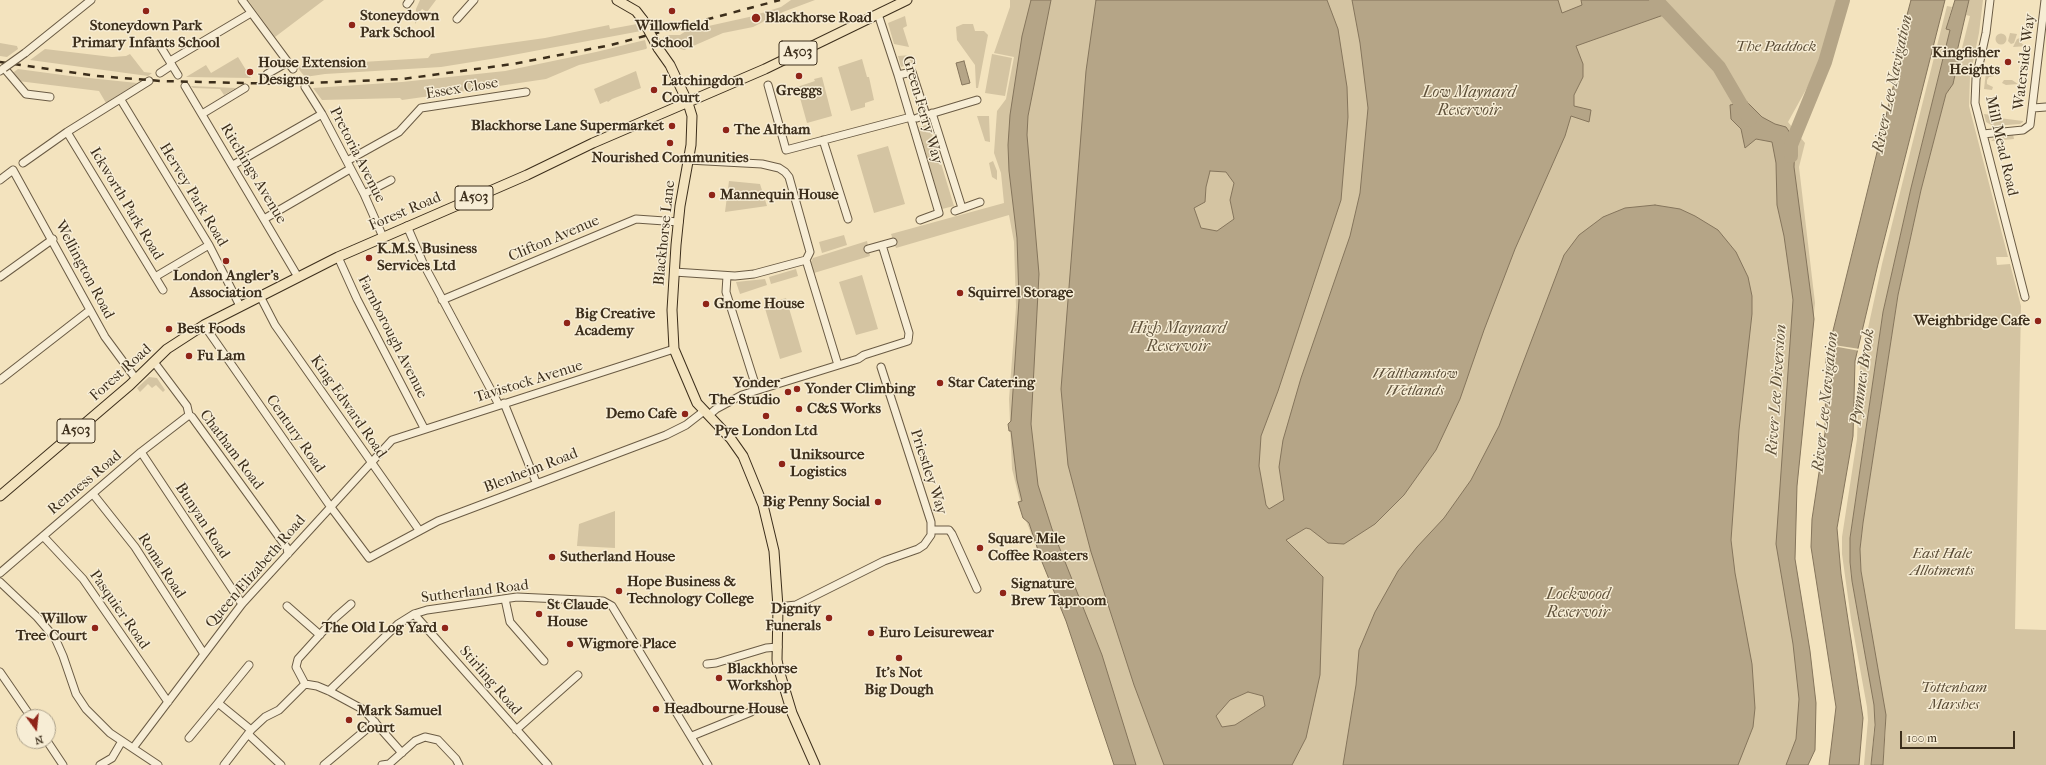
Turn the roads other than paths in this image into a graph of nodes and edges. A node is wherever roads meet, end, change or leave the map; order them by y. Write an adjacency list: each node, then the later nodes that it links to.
1 (91, 0): 14 (street, bridge)
2 (242, 0): 8 (street)
3 (474, 0): 10 (street)
4 (617, 0): 29 (main road, bridge)
5 (907, 0): 9 (main road, Forest Road / A503)
6 (1990, 0): 37 (street, Mill Mead Road)
7 (2045, 0): 31 (street, Waterside Way)
8 (251, 13): 12 (street); 13 (street)
9 (878, 14): 19 (street, Green Ferry Way); 29 (main road, Forest Road / A503)
10 (457, 19)
11 (159, 44): 13 (street)
12 (288, 62): 15 (street); 17 (street)
13 (171, 63): 16 (street); 18 (street)
14 (2, 69): 26 (street)
15 (293, 69)
16 (160, 73)
17 (267, 74)
18 (178, 75)
19 (898, 75): 34 (street); 35 (street, Green Ferry Way)
20 (149, 81): 27 (street)
21 (768, 85): 38 (street)
22 (185, 86): 32 (street, Ritchings Avenue)
23 (305, 87): 33 (street, Pretoria Avenue)
24 (245, 88): 32 (street)
25 (526, 92): 40 (street, Essex Close)
26 (50, 97)
27 (121, 100): 36 (street); 56 (street, Hervey Park Road)
28 (977, 100): 34 (street)
29 (688, 103): 39 (main road, Blackhorse Lane); 52 (main road, Forest Road / A503)
30 (2046, 107): 31 (street)
31 (2033, 108): 37 (street, Waterside Way)
32 (202, 114): 42 (street, Ritchings Avenue)
33 (322, 114): 40 (street, Pretoria Avenue); 42 (street)
34 (929, 114): 35 (street); 47 (street)
35 (914, 117): 38 (street); 50 (street, Green Ferry Way)
36 (67, 132): 41 (street); 64 (street, Ickworth Park Road)
37 (1983, 134): 68 (street, Mill Mead Road)
38 (824, 140): 49 (street)
39 (688, 160): 51 (main road, Blackhorse Lane); 60 (street)
40 (347, 161): 43 (street, Pretoria Avenue)
41 (23, 163)
42 (233, 165): 48 (street, Ritchings Avenue)
43 (350, 169): 46 (street, Pretoria Avenue); 48 (street)
44 (0, 180): 54 (street, Wellington Road)
45 (391, 180): 46 (street)
46 (364, 194): 53 (street, Pretoria Avenue)
47 (980, 202)
48 (264, 219): 65 (street, Ritchings Avenue)
49 (848, 219)
50 (920, 220)
51 (679, 222): 61 (main road, Blackhorse Lane); 69 (street, Clifton Avenue)
52 (407, 226): 53 (main road, Forest Road / A503); 69 (street)
53 (383, 237): 59 (main road, Forest Road / A503)
54 (53, 239): 63 (street); 71 (street, Wellington Road)
55 (892, 242): 57 (street)
56 (209, 245): 64 (street); 70 (street, Hervey Park Road)
57 (882, 245): 58 (street); 75 (street, Blenheim Road)
58 (868, 249)
59 (338, 258): 65 (main road, Forest Road / A503); 83 (street, Farnborough Avenue)
60 (806, 260): 62 (street); 75 (street)
61 (674, 272): 62 (street); 73 (main road, Blackhorse Lane)
62 (727, 276): 79 (street)
63 (0, 277)
64 (155, 277): 66 (street, Ickworth Park Road)
65 (298, 277): 67 (main road, Forest Road / A503)
66 (163, 290)
67 (260, 296): 70 (main road, Forest Road / A503); 86 (street, King Edward Road)
68 (2025, 297)
69 (442, 300): 80 (street)
70 (240, 306): 72 (main road, Forest Road / A503)
71 (90, 310): 77 (street, Wellington Road); 78 (street)
72 (204, 325): 74 (main road, Forest Road / A503); 90 (street, Century Road)
73 (674, 349): 80 (street, Tavistock Avenue); 81 (main road, Blackhorse Lane)
74 (154, 362): 77 (main road, Forest Road / A503); 82 (street, Chatham Road)
75 (838, 365): 79 (street, Blenheim Road)
76 (881, 367): 92 (street, Priestley Way)
77 (136, 379): 89 (main road, Forest Road / A503)
78 (0, 380)
79 (757, 390): 81 (street, Blenheim Road)
80 (502, 404): 83 (street, Tavistock Avenue); 87 (street)
81 (706, 413): 87 (street, Blenheim Road); 103 (main road, Blackhorse Lane)
82 (189, 415): 85 (street, Renness Road); 94 (street, Chatham Road)
83 (424, 428): 84 (street, Tavistock Avenue)
84 (392, 440): 86 (street, Queen Elizabeth Road)
85 (141, 452): 88 (street, Renness Road); 100 (street, Bunyan Road)
86 (371, 462): 90 (street, Queen Elizabeth Road); 91 (street, King Edward Road)
87 (536, 482): 91 (street, Blenheim Road)
88 (92, 494): 93 (street, Renness Road); 107 (street, Roma Road)
89 (0, 496)
90 (330, 506): 94 (street, Queen Elizabeth Road); 95 (street, Century Road)
91 (419, 530): 95 (street, Blenheim Road)
92 (932, 530): 98 (street); 103 (street, Priestley Way)
93 (43, 536): 96 (street, Renness Road); 115 (street, Pasquier Road)
94 (288, 554): 100 (street, Queen Elizabeth Road)
95 (367, 557)
96 (0, 573)
97 (0, 582): 124 (street)
98 (977, 589)
99 (505, 599): 104 (street, Sutherland Road); 108 (street); 122 (street, Sutherland Road)
100 (242, 604): 107 (street, Queen Elizabeth Road)
101 (351, 604): 105 (street)
102 (287, 606): 105 (street)
103 (778, 606): 106 (main road, Blackhorse Lane)
104 (414, 614): 114 (street, Sutherland Road); 120 (street, Stirling Road)
105 (320, 635): 113 (street)
106 (778, 647): 110 (street); 138 (main road, Blackhorse Lane)
107 (204, 654): 115 (street, Queen Elizabeth Road)
108 (544, 661)
109 (248, 664): 116 (street)
110 (707, 664)
111 (0, 672): 117 (street)
112 (578, 675): 120 (street)
113 (305, 684): 114 (street); 121 (street)
114 (329, 691): 119 (street)
115 (168, 702): 125 (street, Queen Elizabeth Road)
116 (218, 703): 121 (street); 123 (street)
117 (25, 709)
118 (751, 712): 122 (street)
119 (374, 722): 127 (street); 133 (street)
120 (516, 730): 136 (street, Stirling Road)
121 (249, 732): 131 (street); 132 (street)
122 (692, 736): 137 (street, Sutherland Road)
123 (189, 738)
124 (122, 741): 125 (street); 129 (street)
125 (133, 748): 130 (street)
126 (52, 749): 128 (street)
127 (402, 753): 134 (street); 135 (street)
128 (63, 765)
129 (100, 765)
130 (158, 765)
131 (224, 765)
132 (281, 765)
133 (324, 765)
134 (382, 765)
135 (459, 765)
136 (548, 765)
137 (708, 765)
138 (815, 765)

